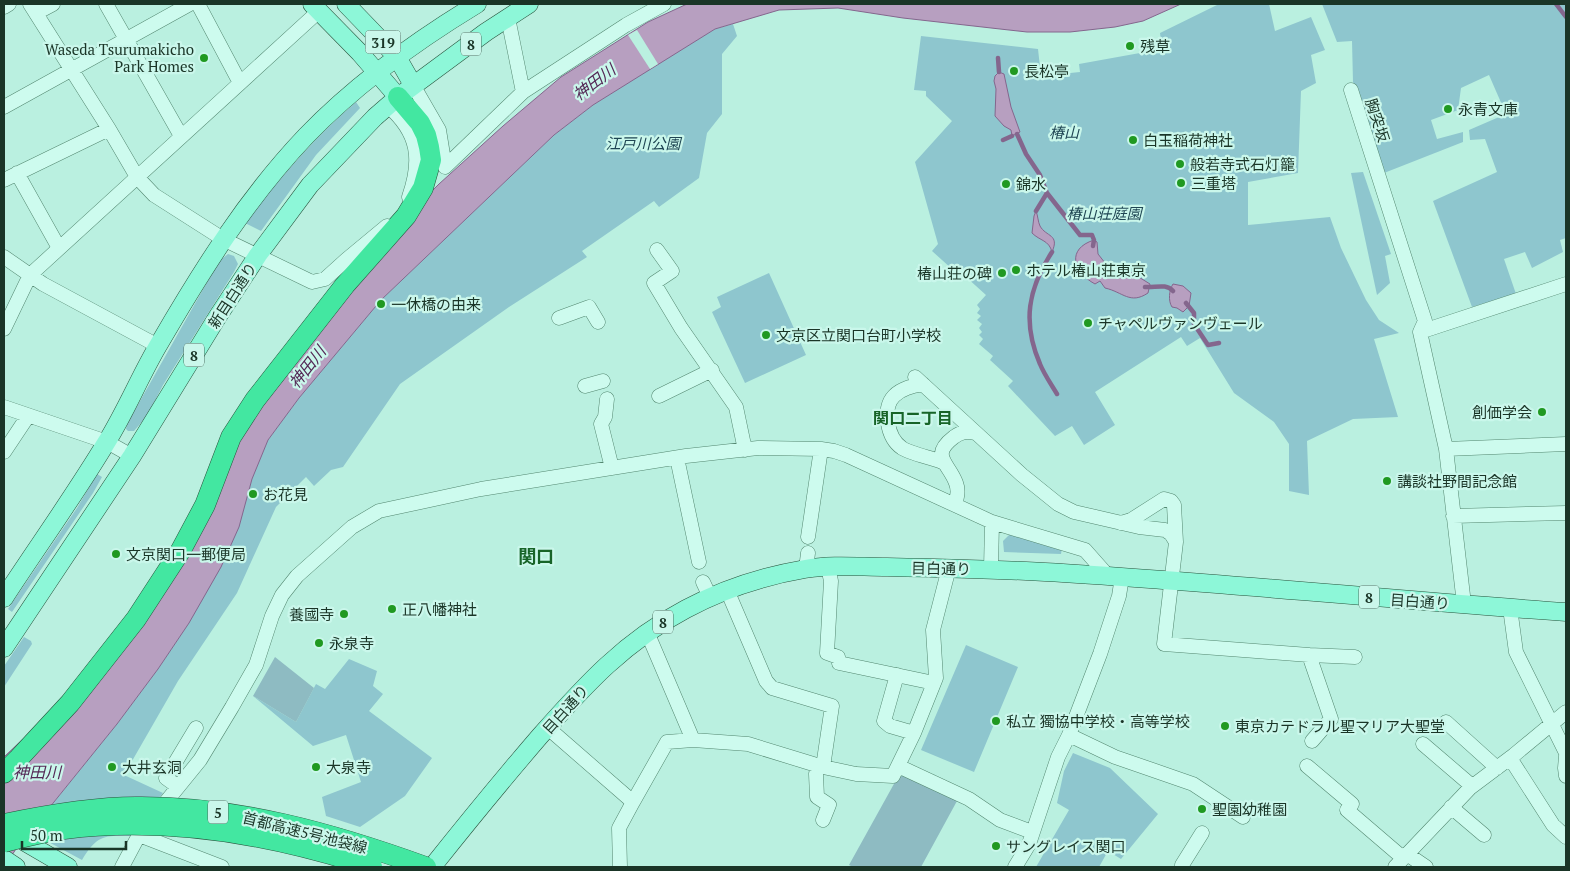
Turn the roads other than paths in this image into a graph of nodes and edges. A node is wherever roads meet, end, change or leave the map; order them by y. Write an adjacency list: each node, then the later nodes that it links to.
1 (9, 4): 10 (street)
2 (53, 4): 12 (street)
3 (106, 4): 14 (street)
4 (198, 4): 18 (street)
5 (346, 4): 15 (main road, 319)
6 (530, 4): 13 (main road, 新目白通り / 8)
7 (664, 4): 20 (street)
8 (185, 5): 14 (street)
9 (473, 5): 15 (main road, 8)
10 (4, 7)
11 (315, 7): 17 (main road, 319); 18 (street)
12 (33, 8): 16 (street)
13 (508, 18): 20 (street); 21 (main road, 新目白通り / 8)
14 (126, 40): 16 (street); 24 (street)
15 (397, 57): 17 (main road, 8); 21 (main road, 319)
16 (72, 70): 22 (street); 23 (street)
17 (378, 72): 21 (main road, 319); 28 (main road, 8)
18 (240, 84): 24 (street)
19 (1351, 90): 38 (street, 胸突坂)
20 (523, 92): 21 (street)
21 (400, 96): 31 (main road, 新目白通り / 8); 31 (street); 98 (highway)
22 (4, 107)
23 (109, 129): 25 (street); 26 (street)
24 (181, 136): 26 (street)
25 (18, 173): 27 (street); 29 (street)
26 (137, 177): 28 (street); 29 (street)
27 (4, 180)
28 (223, 239): 31 (street); 39 (main road, 8)
29 (59, 248): 33 (street)
30 (658, 250): 40 (street)
31 (258, 255): 54 (main road, 新目白通り / 8)
32 (4, 257): 33 (street)
33 (30, 275): 37 (street); 39 (street)
34 (1566, 284): 38 (street)
35 (559, 318): 36 (street)
36 (598, 322)
37 (4, 329)
38 (1420, 332): 51 (street, 胸突坂)
39 (158, 346): 48 (main road, 8)
40 (712, 370): 43 (street); 52 (street)
41 (603, 381): 42 (street)
42 (585, 386)
43 (659, 396)
44 (607, 399): 57 (street)
45 (4, 407): 46 (street)
46 (28, 416): 48 (street); 53 (street)
47 (975, 433): 56 (street); 56 (street); 62 (street)
48 (107, 442): 54 (street); 72 (main road, 8)
49 (1566, 444): 51 (street)
50 (821, 449): 52 (street); 58 (street); 63 (street)
51 (1446, 449): 60 (street, 胸突坂)
52 (745, 450): 55 (street)
53 (4, 452)
54 (132, 456): 77 (main road, 新目白通り / 8)
55 (677, 458): 57 (street); 65 (street)
56 (942, 462): 58 (street)
57 (612, 468): 100 (street)
58 (955, 505): 61 (street)
59 (1566, 513): 60 (street)
60 (1453, 516): 73 (street, 胸突坂)
61 (992, 522): 68 (street); 69 (street)
62 (1121, 523): 64 (street); 64 (street)
63 (808, 537)
64 (1176, 542): 70 (street)
65 (699, 562)
66 (828, 567): 67 (main road, 目白通り / 8); 71 (main road, 目白通り / 8); 80 (street)
67 (949, 568): 68 (main road, 目白通り / 8); 81 (street)
68 (991, 569): 69 (main road, 目白通り / 8)
69 (1115, 576): 70 (main road, 目白通り / 8); 88 (street)
70 (1171, 581): 73 (main road, 目白通り / 8); 78 (street)
71 (727, 590): 76 (main road, 目白通り / 8); 94 (street)
72 (4, 598)
73 (1464, 604): 74 (main road, 目白通り / 8)
74 (1510, 608): 75 (main road, 目白通り / 8); 84 (street)
75 (1566, 612)
76 (647, 632): 86 (main road, 目白通り / 8); 89 (street)
77 (4, 648)
78 (1309, 656): 79 (street); 90 (street)
79 (1355, 657)
80 (897, 675): 81 (street); 87 (street)
81 (934, 683): 87 (street)
82 (1566, 712): 84 (street)
83 (1446, 722): 97 (street)
84 (1552, 725): 92 (street); 93 (street)
85 (196, 728): 100 (street)
86 (548, 728): 102 (street); 120 (main road, 目白通り / 8)
87 (914, 733): 95 (street)
88 (1068, 735): 104 (street); 107 (street)
89 (693, 740): 94 (street); 102 (street)
90 (1312, 741)
91 (1423, 744): 101 (street)
92 (1566, 755): 99 (street)
93 (1510, 758): 97 (street); 111 (street)
94 (821, 766): 95 (street); 105 (street)
95 (898, 766): 107 (street)
96 (1307, 766): 114 (street)
97 (1498, 768): 101 (street)
98 (4, 773)
99 (1566, 776)
100 (177, 786): 109 (street)
101 (1472, 786): 103 (street)
102 (634, 802): 121 (street)
103 (1451, 806): 110 (street); 114 (street)
104 (1243, 817)
105 (823, 820)
106 (4, 824): 119 (highway, 首都高速5号池袋線 / 5, bridge)
107 (1032, 832): 122 (street)
108 (1202, 833): 123 (street)
109 (139, 835): 116 (street); 117 (street)
110 (1484, 835)
111 (1566, 837)
112 (4, 842): 118 (highway, 首都高速5号池袋線 / 5, bridge)
113 (25, 842): 115 (main road)
114 (1402, 860): 124 (street)
115 (68, 867)
116 (122, 867)
117 (222, 867)
118 (372, 867)
119 (426, 867)
120 (432, 867)
121 (620, 867)
122 (1015, 867)
123 (1182, 867)
124 (1426, 867)

